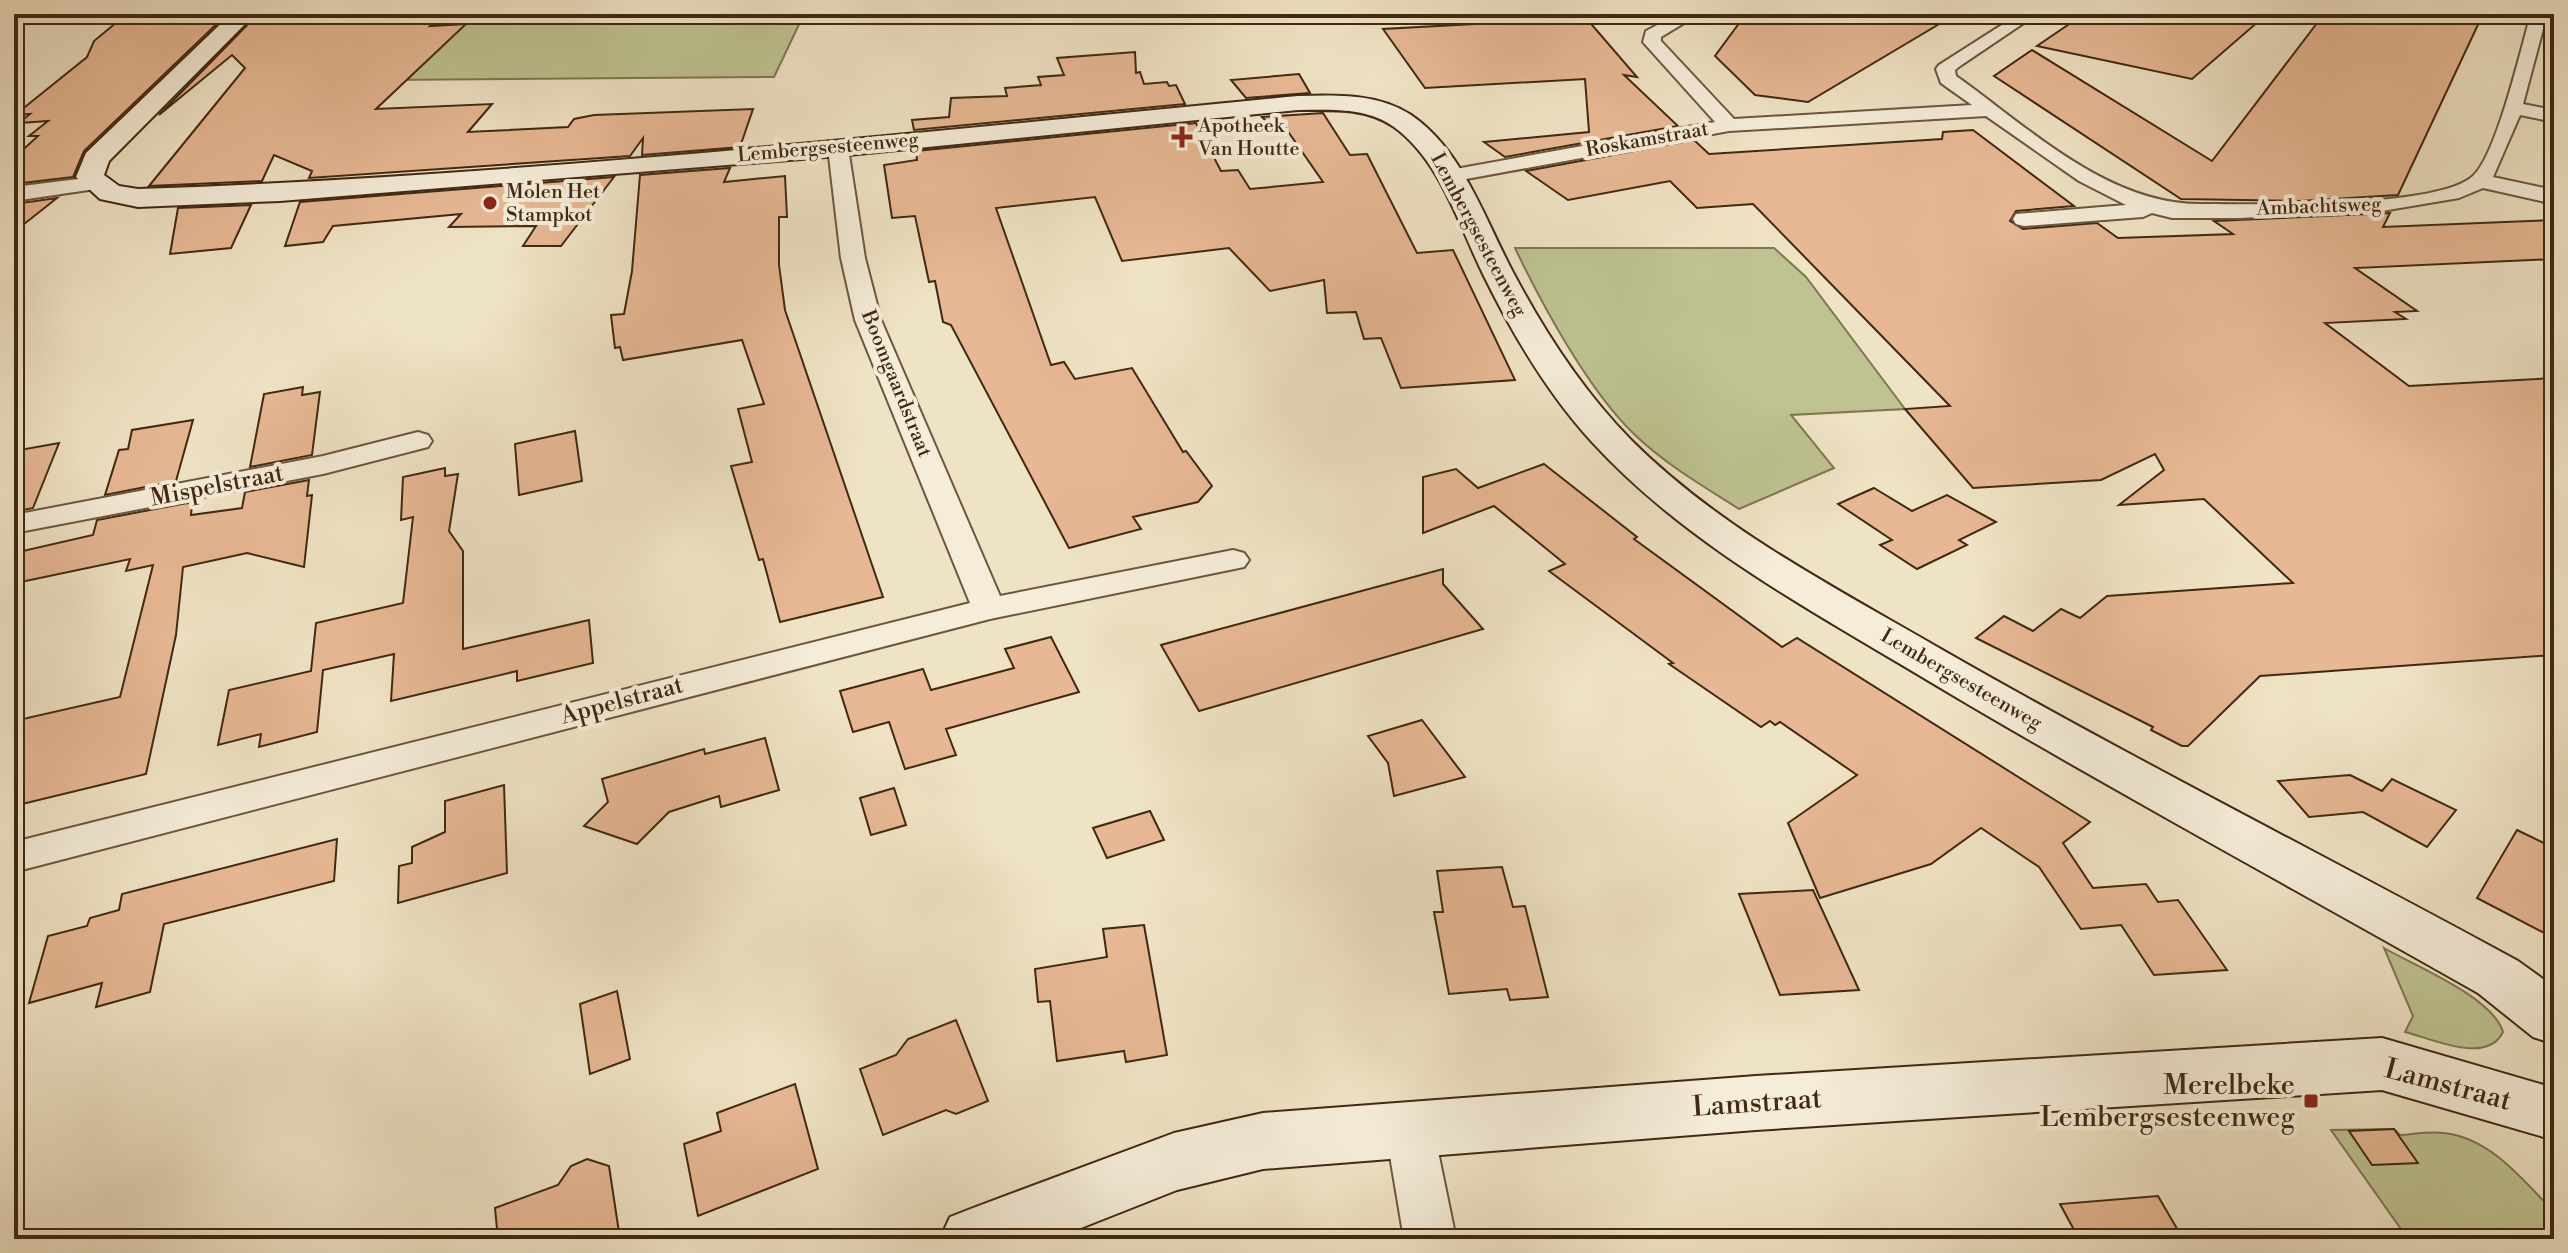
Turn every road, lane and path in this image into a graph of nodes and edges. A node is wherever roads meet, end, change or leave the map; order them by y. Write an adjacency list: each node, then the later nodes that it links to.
1 (244, 14): 14 (street)
2 (1691, 14): 10 (street, Roskamstraat)
3 (2539, 14): 5 (street)
4 (2029, 15): 8 (street, Ambachtsweg)
5 (2532, 44): 6 (street); 7 (street)
6 (2554, 48)
7 (2512, 108): 9 (street); 13 (street)
8 (1992, 110): 10 (street); 17 (street, Ambachtsweg)
9 (2554, 116)
10 (1729, 125): 12 (street, Roskamstraat)
11 (838, 148): 12 (street, Lembergsesteenweg); 14 (street, Lembergsesteenweg); 22 (street, Boomgaardstraat)
12 (1450, 176): 24 (street, Lembergsesteenweg)
13 (2480, 181): 16 (street); 17 (street, Ambachtsweg)
14 (94, 183): 15 (street)
15 (14, 194)
16 (2554, 197)
17 (2154, 209): 18 (street, Ambachtsweg)
18 (2024, 219)
19 (418, 441): 20 (street, Mispelstraat)
20 (14, 524)
21 (1233, 560): 22 (street, Appelstraat)
22 (989, 609): 23 (street, Appelstraat)
23 (14, 857)
24 (2554, 1020)
25 (2553, 1106): 26 (street, Lamstraat)
26 (1410, 1132): 27 (street, Lamstraat); 28 (street)
27 (973, 1239)
28 (1430, 1239)

